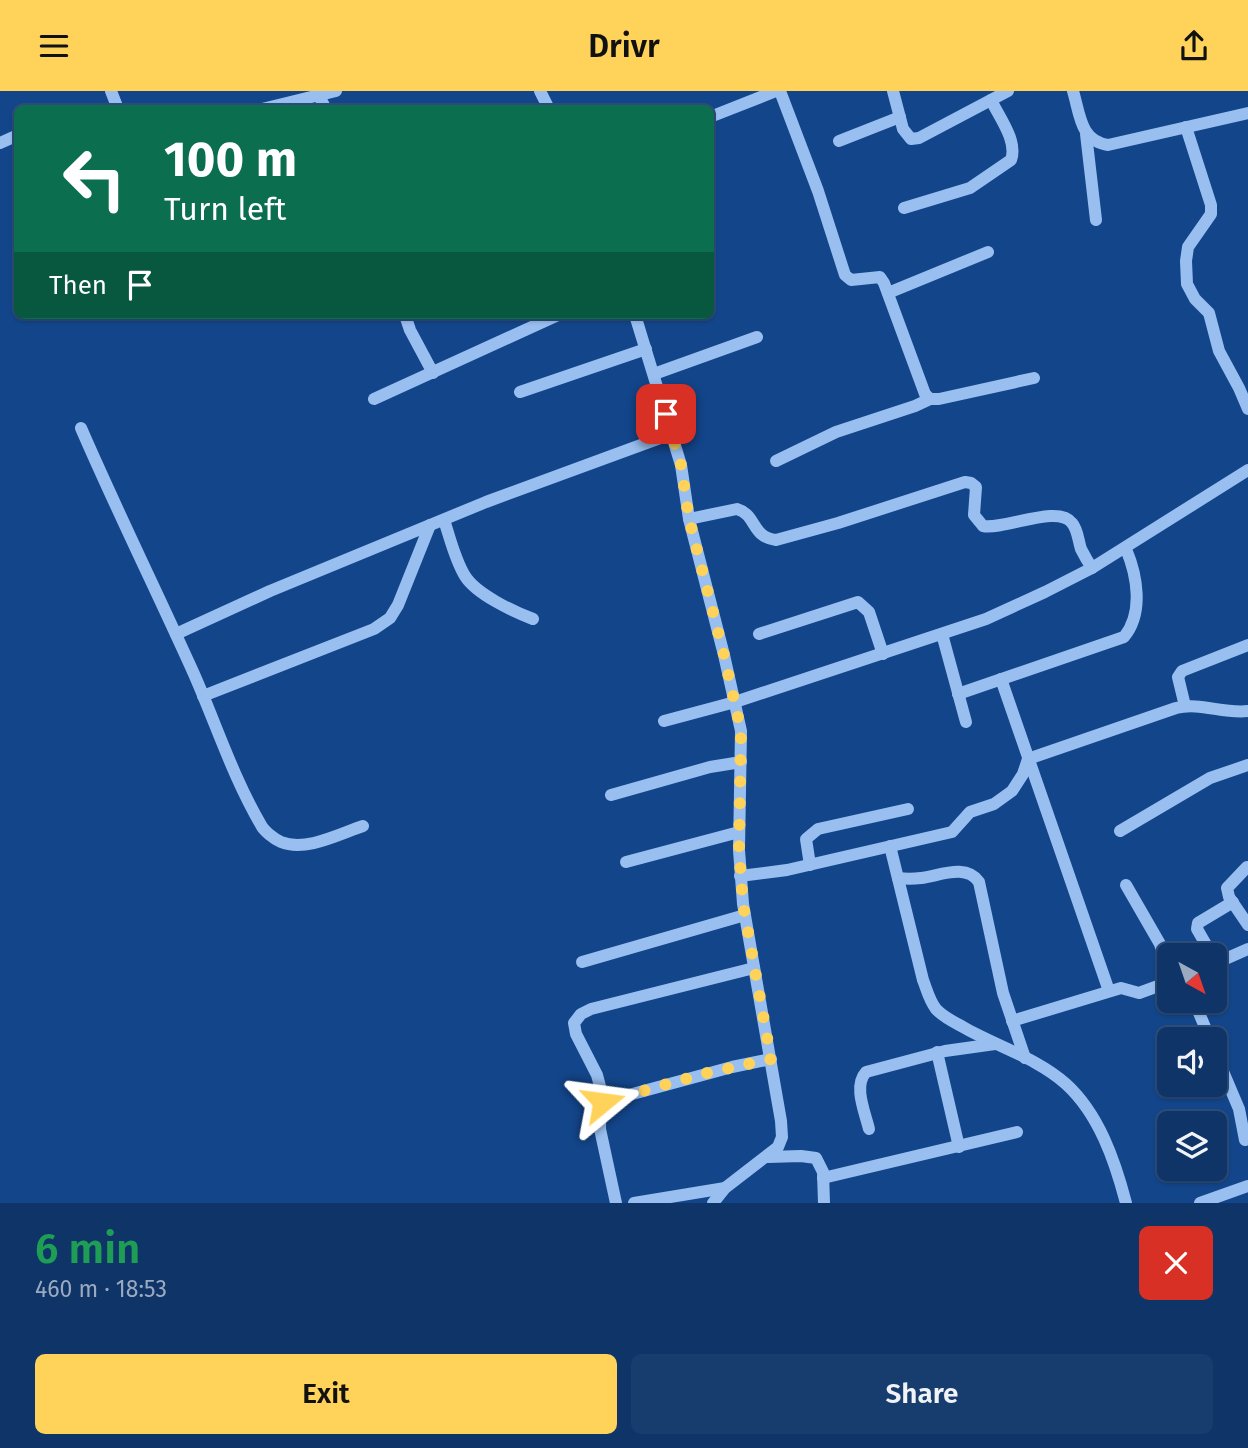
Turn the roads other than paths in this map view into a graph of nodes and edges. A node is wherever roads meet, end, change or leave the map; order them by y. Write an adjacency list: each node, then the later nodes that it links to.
1 (336, 91): 6 (street)
2 (778, 91): 11 (street); 19 (street)
3 (893, 91): 12 (street)
4 (1008, 91): 7 (street)
5 (1073, 91): 14 (street)
6 (318, 96): 8 (street); 9 (street)
7 (991, 100): 12 (street); 16 (street)
8 (279, 105)
9 (324, 105)
10 (1248, 113): 13 (street)
11 (714, 115)
12 (900, 117): 15 (street)
13 (1186, 127): 14 (street); 31 (street)
14 (1086, 134): 17 (street)
15 (839, 141)
16 (904, 208)
17 (1096, 219)
18 (988, 251): 19 (street)
19 (888, 293): 30 (street)
20 (406, 319): 25 (street)
21 (549, 319): 25 (street)
22 (636, 319): 24 (street)
23 (757, 337): 26 (street)
24 (646, 349): 26 (street); 28 (street)
25 (433, 373): 29 (street)
26 (654, 374): 33 (street)
27 (1034, 378): 30 (street)
28 (520, 392)
29 (374, 399)
30 (929, 399): 34 (street)
31 (1248, 409)
32 (80, 428): 42 (street)
33 (671, 434): 36 (street); 37 (street)
34 (776, 461)
35 (1248, 470): 39 (street)
36 (689, 519): 40 (street); 50 (street)
37 (444, 520): 38 (street); 41 (street)
38 (430, 525): 42 (street); 49 (street)
39 (1126, 549): 40 (street); 47 (street)
40 (1092, 568): 44 (street)
41 (533, 619)
42 (176, 634): 49 (street)
43 (759, 634): 46 (street)
44 (942, 634): 46 (street); 48 (street)
45 (1248, 645): 51 (street)
46 (883, 654): 50 (street)
47 (1002, 679): 48 (street); 55 (street)
48 (958, 694): 54 (street)
49 (203, 696): 60 (street)
50 (735, 702): 53 (street); 56 (street)
51 (1185, 706): 52 (street); 55 (street)
52 (1248, 711)
53 (664, 721)
54 (966, 722)
55 (1028, 759): 63 (street); 80 (street)
56 (741, 761): 58 (street); 62 (street)
57 (1248, 765): 61 (street)
58 (611, 795)
59 (908, 809): 65 (street)
60 (363, 826)
61 (1120, 831)
62 (739, 832): 64 (street); 67 (street)
63 (890, 846): 65 (street); 68 (street)
64 (626, 862)
65 (810, 865): 67 (street)
66 (1247, 867): 70 (street)
67 (740, 876): 71 (street)
68 (898, 878): 81 (street); 82 (street)
69 (1126, 885): 73 (street)
70 (1233, 902): 72 (street); 74 (street)
71 (745, 915): 77 (street); 78 (street)
72 (1248, 925)
73 (1159, 943)
74 (1205, 943)
75 (1248, 949): 76 (street)
76 (1227, 956)
77 (582, 962)
78 (754, 968): 85 (street); 87 (street)
79 (1157, 986): 80 (street)
80 (1109, 992): 81 (street)
81 (1012, 1021): 84 (street)
82 (995, 1044): 83 (street); 84 (street)
83 (937, 1052): 88 (street); 91 (street)
84 (1025, 1058): 100 (street)
85 (771, 1059): 87 (street); 92 (street)
86 (1227, 1081): 90 (street)
87 (603, 1102): 96 (street)
88 (869, 1129)
89 (1017, 1132): 91 (street)
90 (1245, 1140)
91 (958, 1147): 93 (street)
92 (768, 1157): 93 (street); 95 (street)
93 (823, 1178): 99 (street)
94 (1248, 1186): 101 (street)
95 (725, 1188): 97 (street); 98 (street)
96 (616, 1203)
97 (635, 1203)
98 (713, 1203)
99 (824, 1203)
100 (1126, 1203)
101 (1200, 1203)

